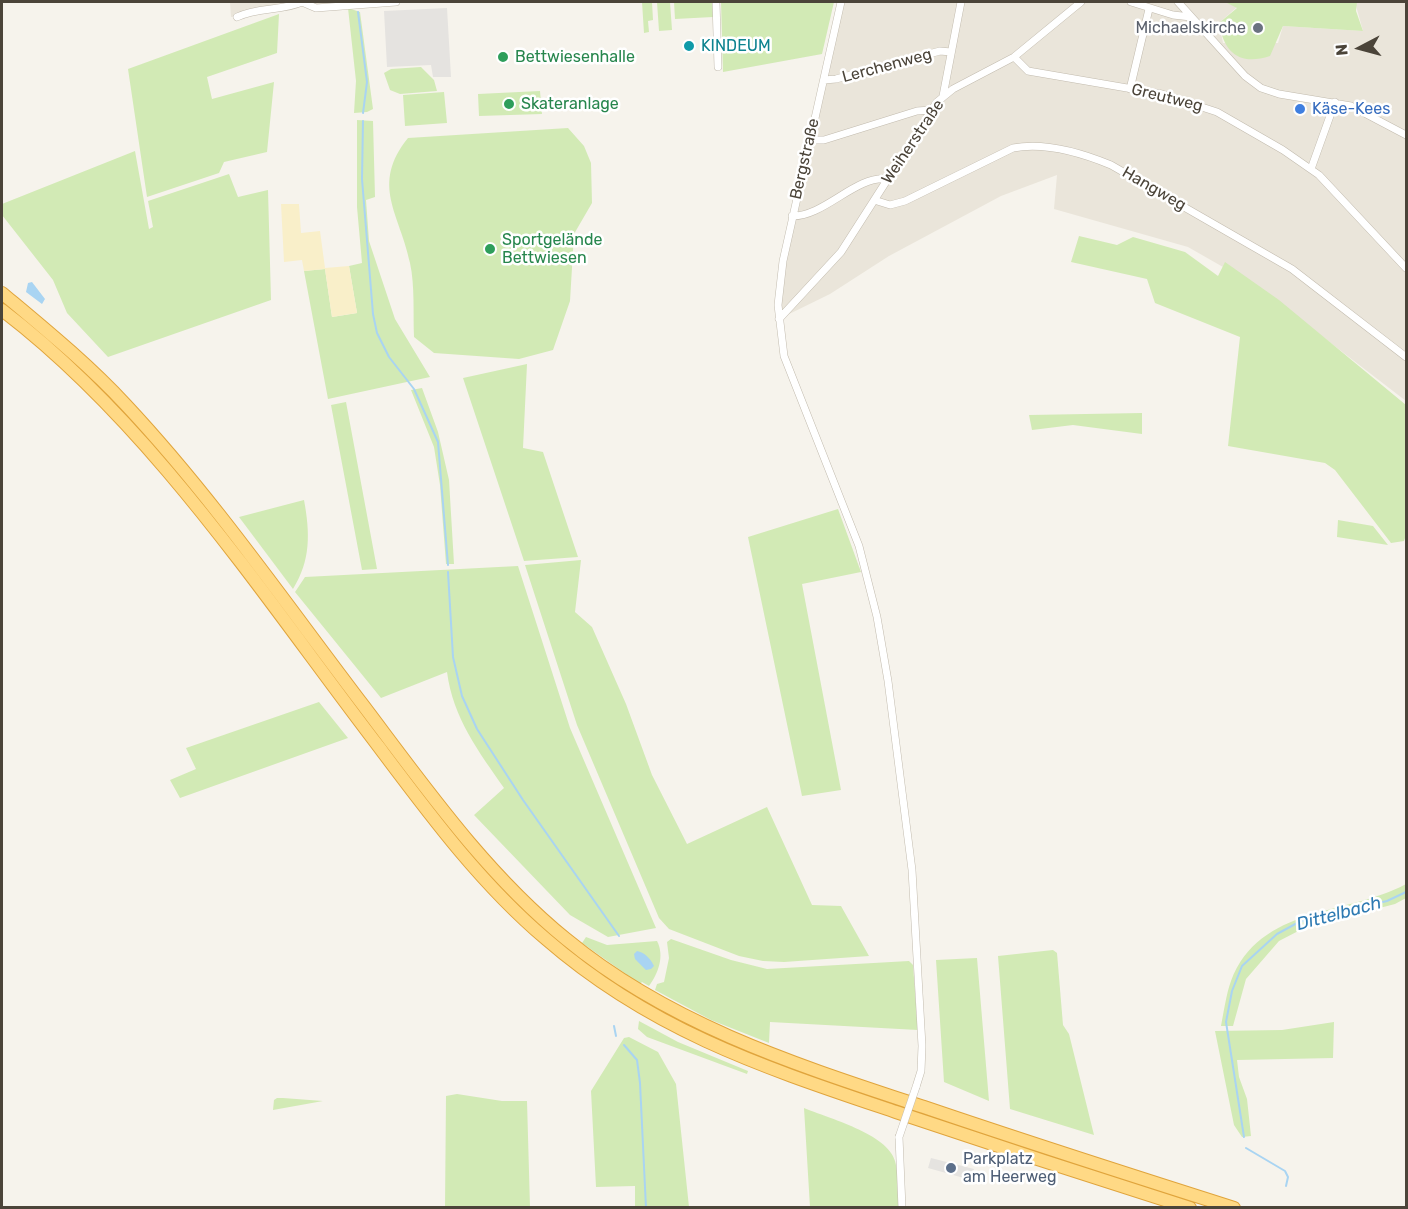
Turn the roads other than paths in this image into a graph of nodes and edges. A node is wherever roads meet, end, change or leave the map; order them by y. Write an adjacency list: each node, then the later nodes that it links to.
1 (396, 2): 9 (street)
2 (716, 2): 13 (street)
3 (841, 2): 14 (street, Bergstraße)
4 (961, 2): 11 (street)
5 (1081, 2): 12 (street, Weiherstraße)
6 (1131, 2): 8 (street)
7 (1178, 2): 10 (street)
8 (1149, 9): 10 (street); 15 (street)
9 (237, 16)
10 (1191, 17): 17 (street)
11 (951, 52): 14 (street, Lerchenweg); 16 (street)
12 (1014, 57): 15 (street, Greutweg); 16 (street, Weiherstraße)
13 (718, 67)
14 (824, 80): 20 (street, Bergstraße)
15 (1130, 88): 21 (street, Greutweg)
16 (944, 96): 18 (street, Weiherstraße)
17 (1335, 102): 19 (street); 21 (street)
18 (931, 110): 20 (street); 22 (street, Weiherstraße)
19 (1407, 135)
20 (809, 140): 24 (street, Bergstraße)
21 (1311, 169): 25 (street, Greutweg)
22 (887, 179): 23 (street, Weiherstraße); 24 (street)
23 (874, 200): 28 (street, Weiherstraße); 29 (street, Hangweg)
24 (792, 216): 28 (street, Bergstraße)
25 (1407, 268)
26 (2, 293): 32 (highway)
27 (2, 310): 31 (highway)
28 (779, 319): 30 (street, Bergstraße, bridge)
29 (1407, 357)
30 (902, 1208)
31 (1190, 1208)
32 (1234, 1208)

